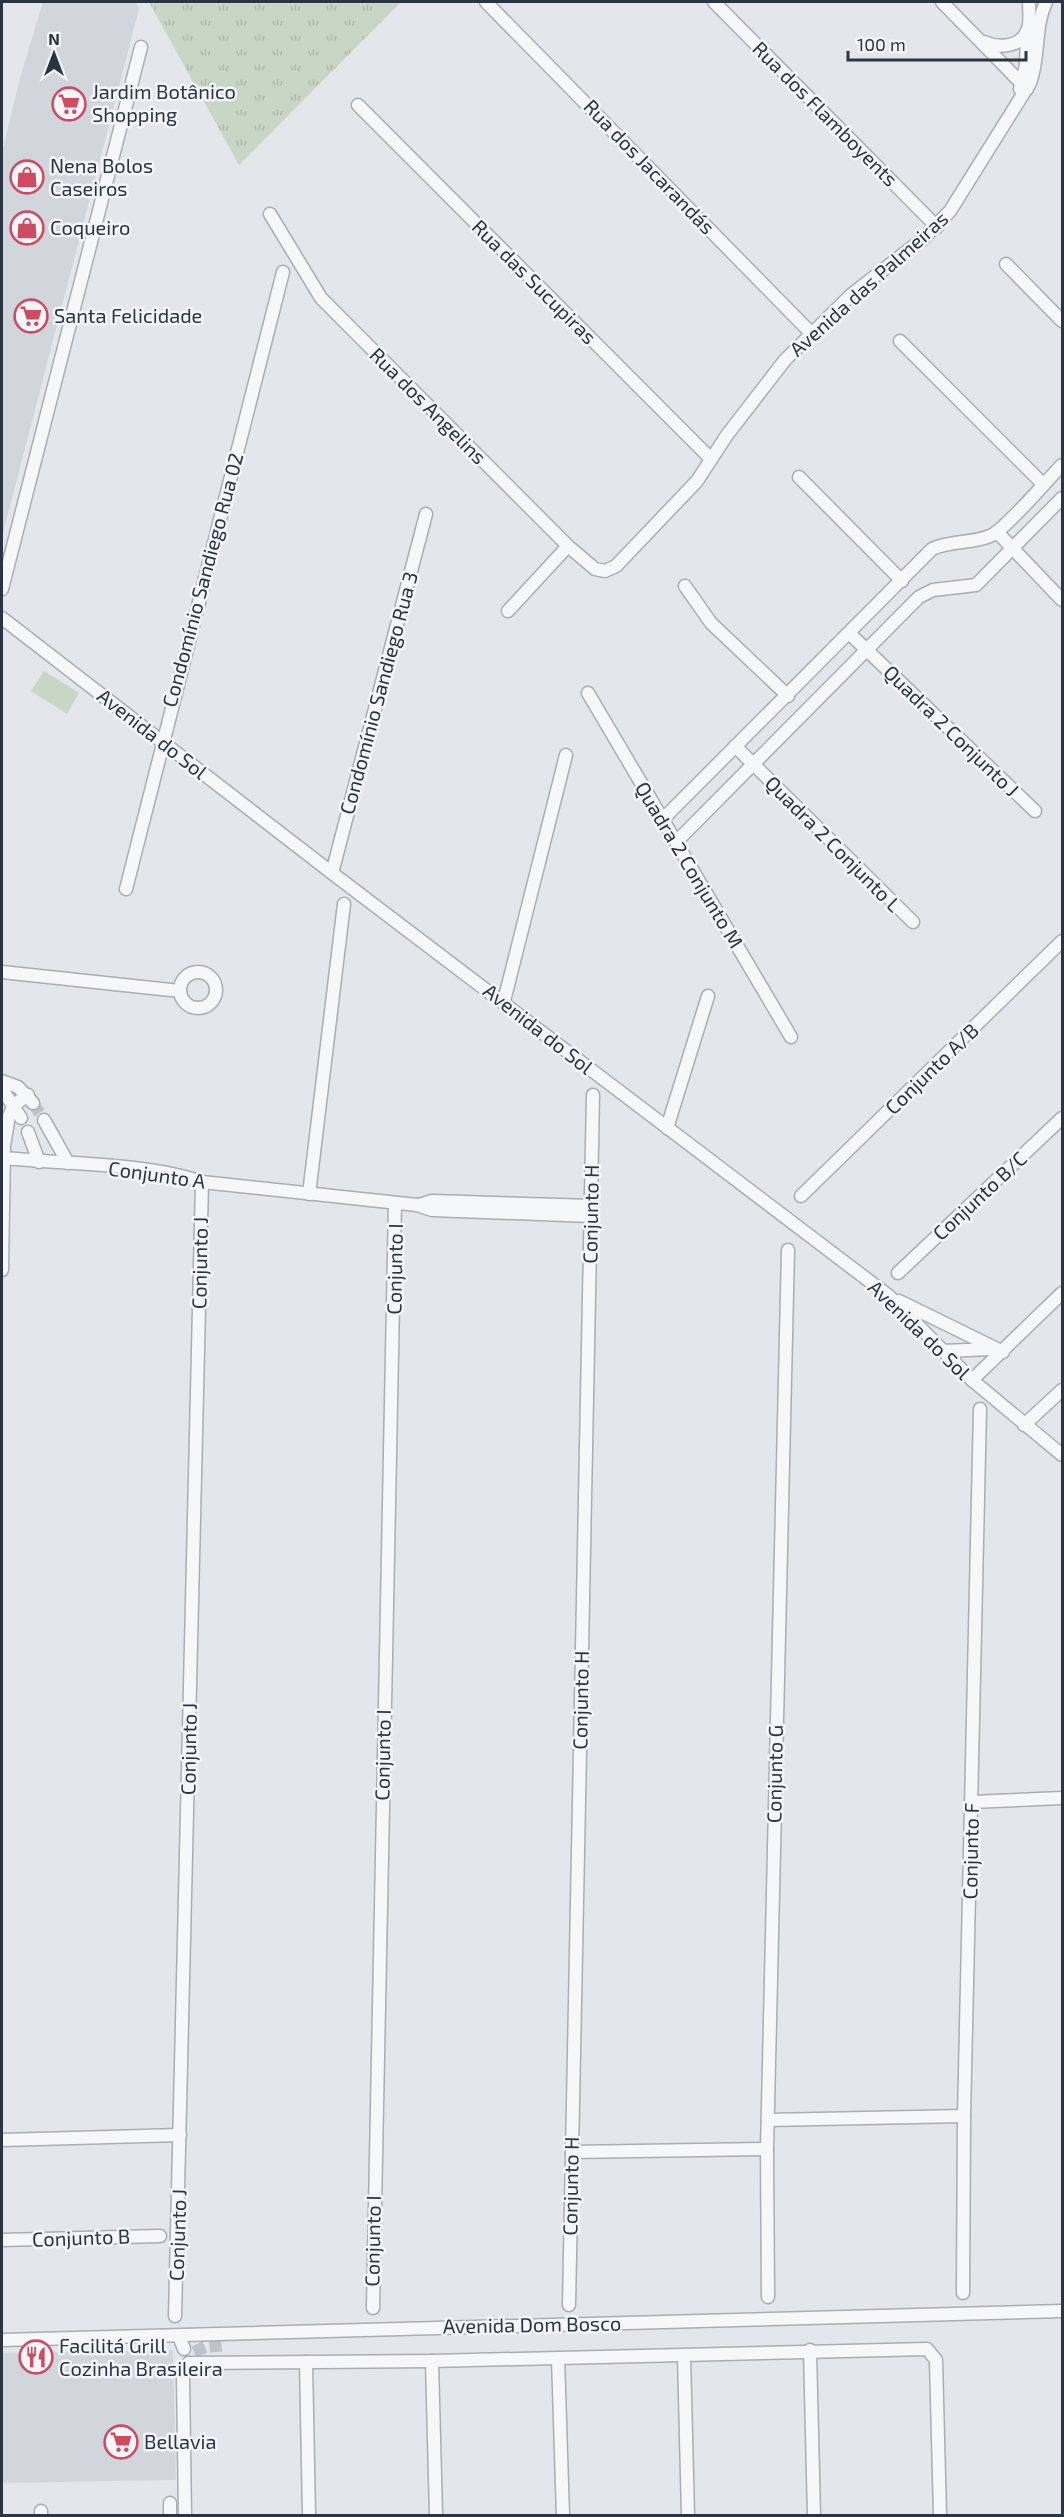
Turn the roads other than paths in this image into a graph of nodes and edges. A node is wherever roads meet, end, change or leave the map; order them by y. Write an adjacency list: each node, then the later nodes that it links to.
1 (486, 2): 16 (street, Rua dos Jacarandás)
2 (714, 2): 12 (street, Rua dos Flamboyents)
3 (942, 2): 7 (street)
4 (1029, 2): 6 (street, Avenida das Palmeiras)
5 (1046, 2): 9 (street, Avenida das Palmeiras)
6 (1028, 31): 7 (street); 9 (street, Avenida das Palmeiras)
7 (988, 44): 9 (street)
8 (141, 47): 30 (street)
9 (1024, 86): 12 (street, Avenida das Palmeiras)
10 (358, 105): 18 (street, Rua das Sucupiras)
11 (270, 214): 25 (street, Rua dos Angelins)
12 (937, 227): 16 (street, Avenida das Palmeiras)
13 (1006, 264): 15 (street)
14 (283, 272): 38 (street, Condomínio Sandiego Rua 02)
15 (1062, 321)
16 (811, 333): 18 (street, Avenida das Palmeiras)
17 (900, 341): 21 (street)
18 (711, 459): 27 (street, Avenida das Palmeiras)
19 (1062, 465): 21 (street)
20 (799, 477): 28 (street)
21 (1043, 484): 24 (street)
22 (1062, 498): 26 (street)
23 (426, 514): 45 (street, Condomínio Sandiego Rua 3)
24 (997, 532): 26 (street); 28 (street)
25 (568, 546): 27 (street, Rua dos Angelins); 32 (street)
26 (1013, 548): 31 (street); 35 (street)
27 (611, 570)
28 (902, 581): 34 (street)
29 (685, 586): 37 (street)
30 (2, 589)
31 (1062, 600)
32 (508, 611)
33 (2, 618): 38 (street, Avenida do Sol)
34 (849, 633): 35 (street, Quadra 2 Conjunto J); 37 (street)
35 (867, 651): 41 (street); 42 (street, Quadra 2 Conjunto J)
36 (588, 693): 43 (street, Quadra 2 Conjunto M)
37 (788, 696): 39 (street)
38 (161, 742): 45 (street, Avenida do Sol); 46 (street, Condomínio Sandiego Rua 02)
39 (735, 746): 41 (street, Quadra 2 Conjunto L); 43 (street)
40 (566, 756): 53 (street)
41 (753, 765): 44 (street); 48 (street, Quadra 2 Conjunto L)
42 (1035, 811)
43 (662, 820): 44 (street, Quadra 2 Conjunto M)
44 (676, 842): 54 (street, Quadra 2 Conjunto M)
45 (332, 873): 53 (street, Avenida do Sol)
46 (126, 889)
47 (344, 904): 68 (street)
48 (913, 922)
49 (1062, 941): 69 (street, Conjunto A/B)
50 (2, 972): 51 (street)
51 (180, 991)
52 (708, 996): 62 (street)
53 (504, 1001): 62 (street, Avenida do Sol)
54 (791, 1037)
55 (2, 1081): 58 (street)
56 (2, 1089): 58 (street)
57 (593, 1095): 71 (street, Conjunto H)
58 (14, 1106): 59 (street); 64 (street)
59 (21, 1118)
60 (1062, 1118): 74 (street, Conjunto B/C)
61 (44, 1120): 66 (street)
62 (667, 1128): 76 (street, Avenida do Sol)
63 (28, 1132): 65 (street)
64 (4, 1158): 65 (street, Conjunto A); 73 (street)
65 (39, 1162): 66 (street, Conjunto A)
66 (68, 1163): 67 (street, Conjunto A)
67 (202, 1182): 68 (street, Conjunto A); 90 (street, Conjunto J)
68 (309, 1194): 70 (street, Conjunto A)
69 (801, 1196)
70 (395, 1203): 71 (street, Conjunto A); 99 (street, Conjunto I)
71 (591, 1211): 93 (street, Conjunto H)
72 (788, 1250): 89 (street, Conjunto G)
73 (2, 1270)
74 (898, 1274)
75 (1062, 1293): 79 (street)
76 (889, 1296): 77 (street); 78 (street, Avenida do Sol)
77 (953, 1328): 78 (street); 79 (street)
78 (933, 1341): 80 (street, Avenida do Sol)
79 (998, 1350): 80 (street); 81 (street)
80 (942, 1351): 81 (street, Avenida do Sol)
81 (972, 1380): 84 (street, Avenida do Sol)
82 (1062, 1390): 84 (street)
83 (980, 1409): 87 (street, Conjunto F)
84 (1024, 1425): 85 (street, Avenida do Sol)
85 (1062, 1455)
86 (1062, 1798): 87 (street)
87 (972, 1802): 88 (street, Conjunto F)
88 (964, 2116): 89 (street); 96 (street, Conjunto F)
89 (768, 2120): 92 (street, Conjunto G)
90 (180, 2135): 91 (street); 101 (street, Conjunto J)
91 (2, 2140)
92 (767, 2149): 93 (street); 97 (street, Conjunto G)
93 (572, 2152): 98 (street, Conjunto H)
94 (160, 2236): 95 (street, Conjunto B)
95 (2, 2240)
96 (963, 2293)
97 (768, 2297)
98 (569, 2305)
99 (373, 2308)
100 (1062, 2311): 104 (street, Avenida Dom Bosco)
101 (175, 2316)
102 (179, 2336): 103 (street, Avenida Dom Bosco); 104 (street, Avenida Dom Bosco); 107 (street)
103 (2, 2340)
104 (207, 2348): 107 (street); 110 (street)
105 (810, 2350): 106 (street); 118 (street); 119 (street)
106 (684, 2356): 108 (street); 117 (street)
107 (187, 2357): 113 (street)
108 (558, 2358): 109 (street); 116 (street)
109 (432, 2361): 110 (street); 115 (street)
110 (306, 2362): 114 (street)
111 (170, 2502): 112 (street)
112 (170, 2516)
113 (185, 2516)
114 (309, 2516)
115 (436, 2516)
116 (563, 2516)
117 (688, 2516)
118 (814, 2516)
119 (940, 2516)

